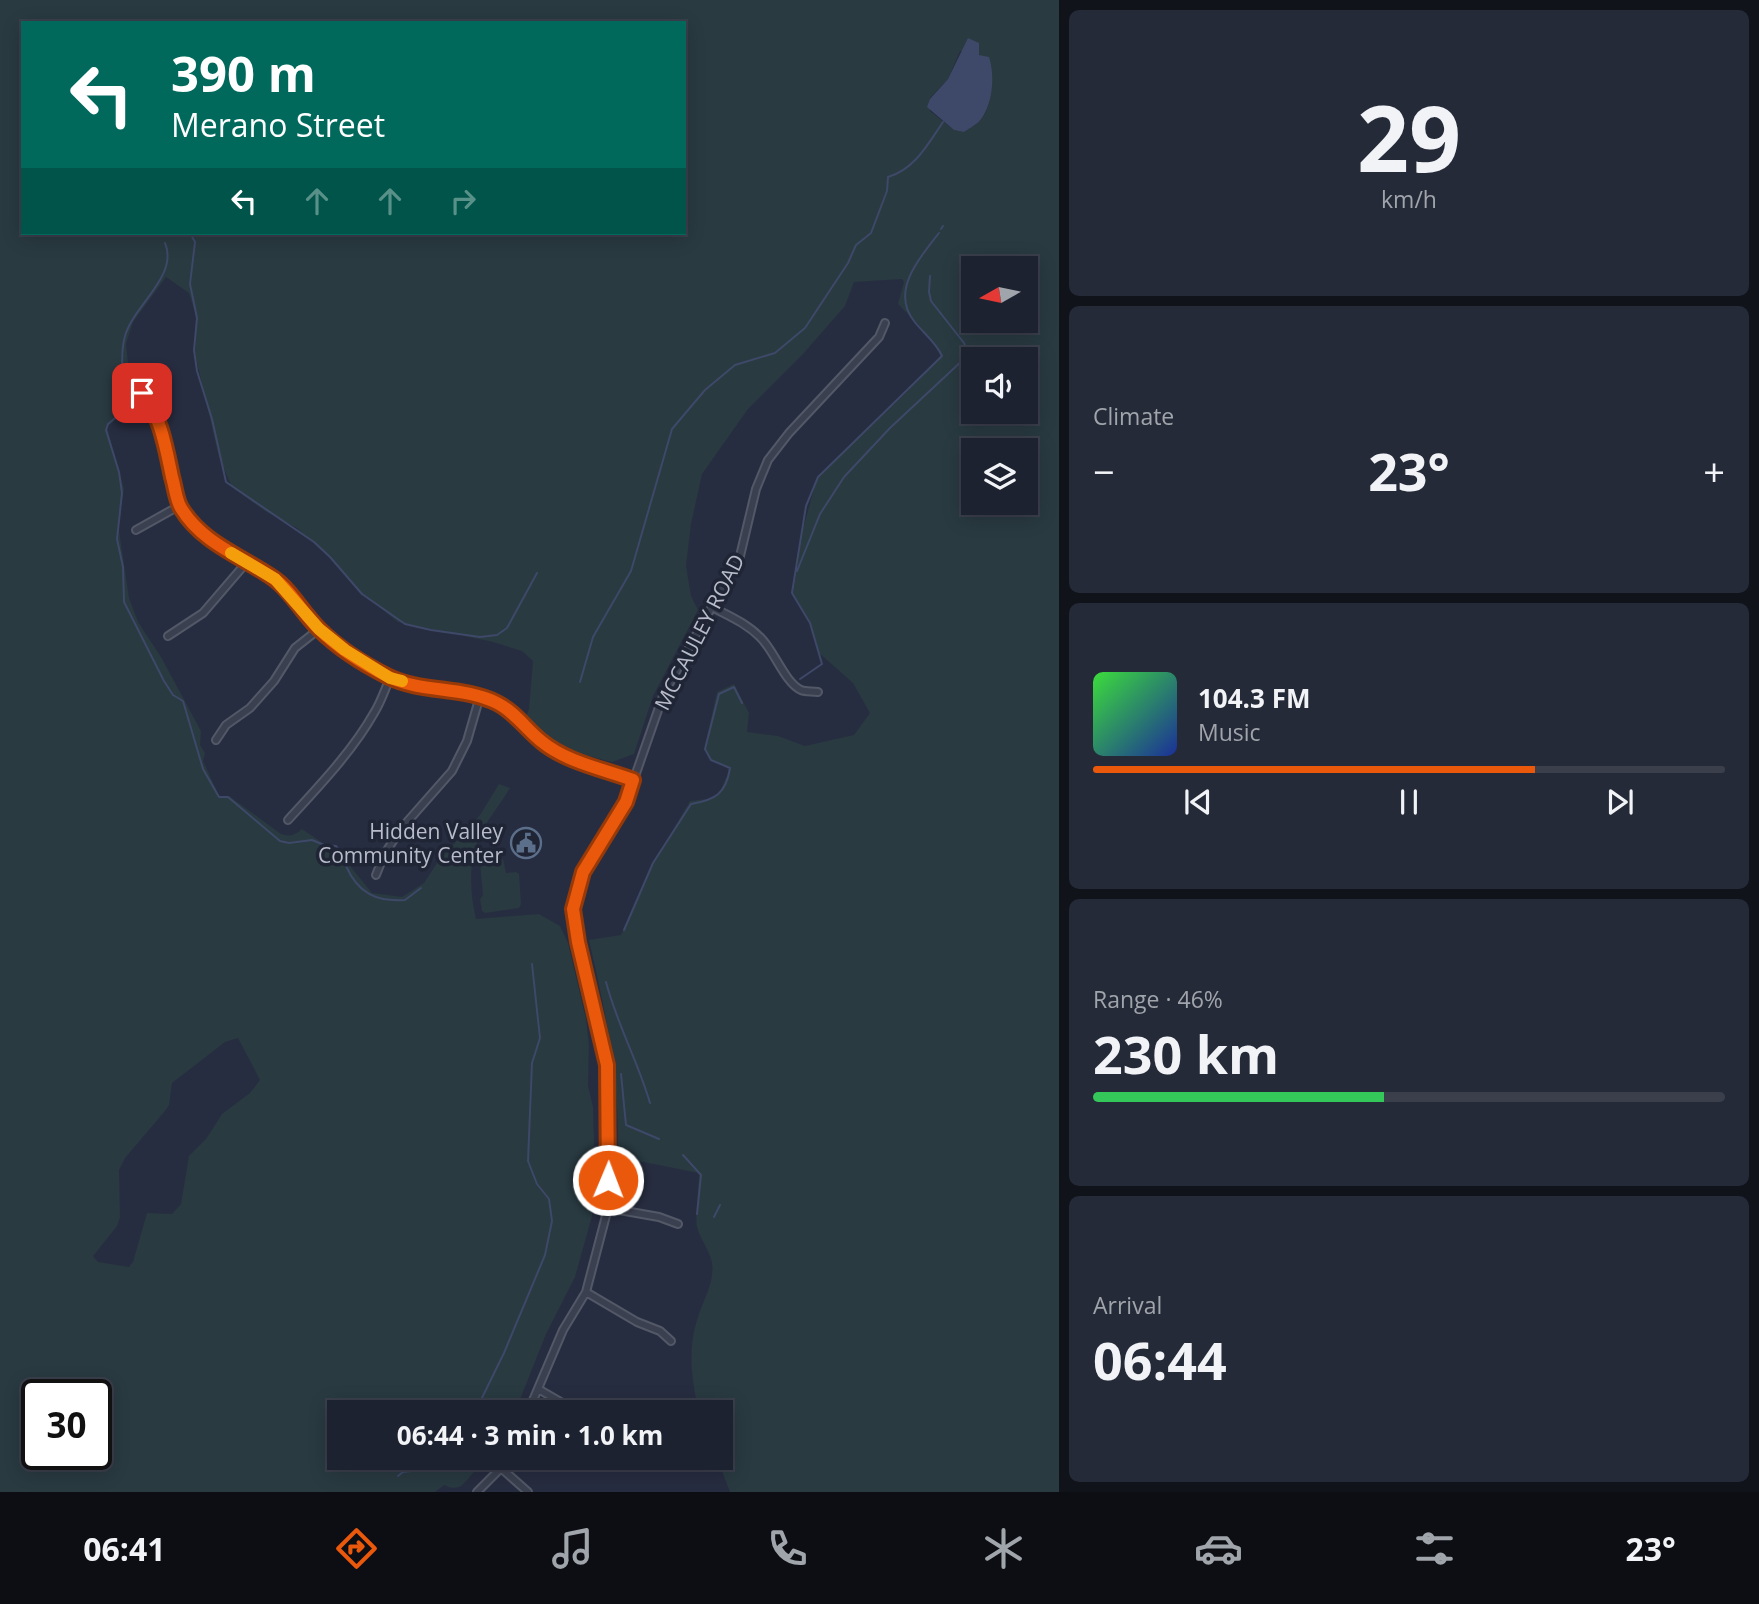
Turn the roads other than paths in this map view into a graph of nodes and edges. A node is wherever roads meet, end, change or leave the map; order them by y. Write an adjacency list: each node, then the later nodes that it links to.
1 (885, 323): 6 (street, MCCAULEY ROAD)
2 (142, 393): 3 (street)
3 (179, 506): 4 (street); 5 (street)
4 (136, 530)
5 (246, 563): 7 (street); 8 (street)
6 (712, 607): 10 (street); 13 (street, MCCAULEY ROAD)
7 (319, 629): 9 (street); 12 (street)
8 (167, 636)
9 (390, 678): 11 (street); 14 (street)
10 (818, 692)
11 (480, 696): 13 (street); 15 (street)
12 (216, 740)
13 (633, 780): 16 (street, MCCAULEY ROAD)
14 (288, 820)
15 (376, 875)
16 (608, 1208): 17 (street); 18 (street, MCCAULEY ROAD)
17 (678, 1224)
18 (586, 1292): 19 (street); 20 (street, MCCAULEY ROAD)
19 (671, 1341)
20 (540, 1390): 21 (street, MCCAULEY ROAD); 22 (street)
21 (535, 1400)
22 (557, 1400)
23 (499, 1470): 25 (street)
24 (503, 1470): 26 (street)
25 (477, 1492)
26 (528, 1492)

